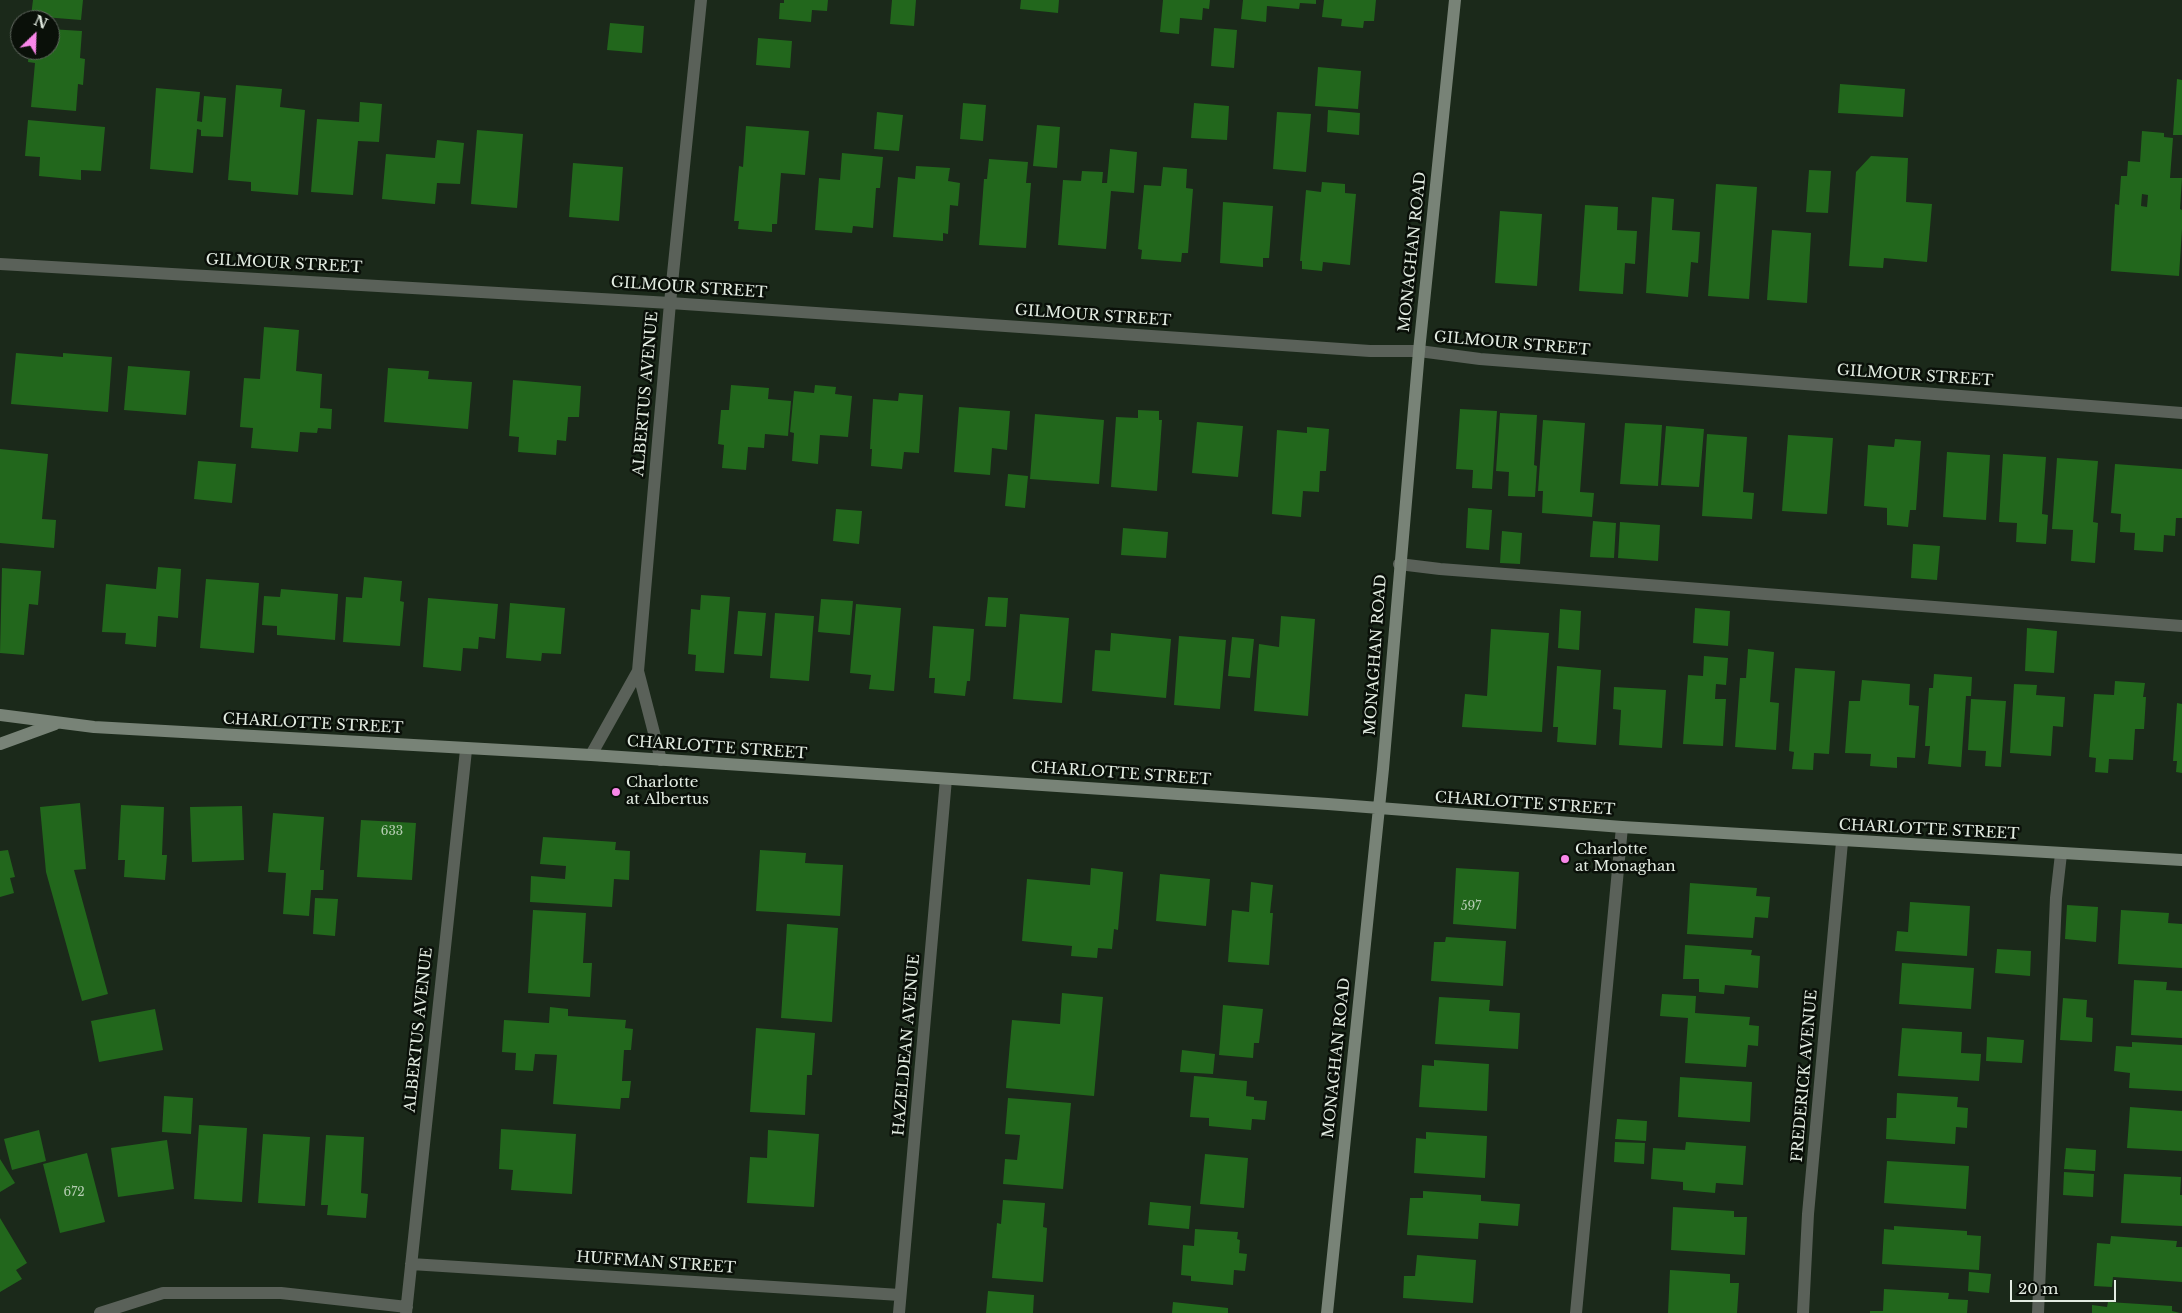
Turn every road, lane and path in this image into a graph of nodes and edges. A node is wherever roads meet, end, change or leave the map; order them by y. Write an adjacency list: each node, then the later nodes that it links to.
1 (701, 0): 4 (street, ALBERTUS AVENUE)
2 (1455, 0): 5 (main road, MONAGHAN ROAD)
3 (0, 264): 4 (street, GILMOUR STREET)
4 (670, 303): 5 (street, GILMOUR STREET); 9 (street, ALBERTUS AVENUE)
5 (1418, 352): 6 (street, GILMOUR STREET); 7 (main road, MONAGHAN ROAD)
6 (2182, 413)
7 (1399, 564): 8 (street); 17 (main road, MONAGHAN ROAD)
8 (2182, 626)
9 (638, 671): 14 (street, ALBERTUS AVENUE); 15 (street, ALBERTUS AVENUE)
10 (0, 715): 11 (main road, CHARLOTTE STREET)
11 (58, 723): 12 (main road, CHARLOTTE STREET); 13 (main road, CHARLOTTE STREET)
12 (0, 744)
13 (466, 750): 14 (main road, CHARLOTTE STREET); 22 (street, ALBERTUS AVENUE)
14 (591, 755): 15 (main road, CHARLOTTE STREET)
15 (661, 760): 16 (main road, CHARLOTTE STREET)
16 (946, 779): 17 (main road, CHARLOTTE STREET); 23 (street, HAZELDEAN AVENUE)
17 (1378, 809): 18 (main road, CHARLOTTE STREET); 27 (main road, MONAGHAN ROAD)
18 (1622, 827): 19 (main road, CHARLOTTE STREET); 28 (street)
19 (1842, 842): 20 (main road, CHARLOTTE STREET); 29 (street, FREDERICK AVENUE)
20 (2061, 854): 21 (main road, CHARLOTTE STREET); 30 (street)
21 (2182, 860)
22 (411, 1264): 23 (street, HUFFMAN STREET); 24 (street, ALBERTUS AVENUE)
23 (900, 1296): 26 (street, HAZELDEAN AVENUE)
24 (406, 1310): 25 (street)
25 (100, 1313)
26 (899, 1313)
27 (1328, 1313)
28 (1576, 1313)
29 (1803, 1313)
30 (2038, 1313)

